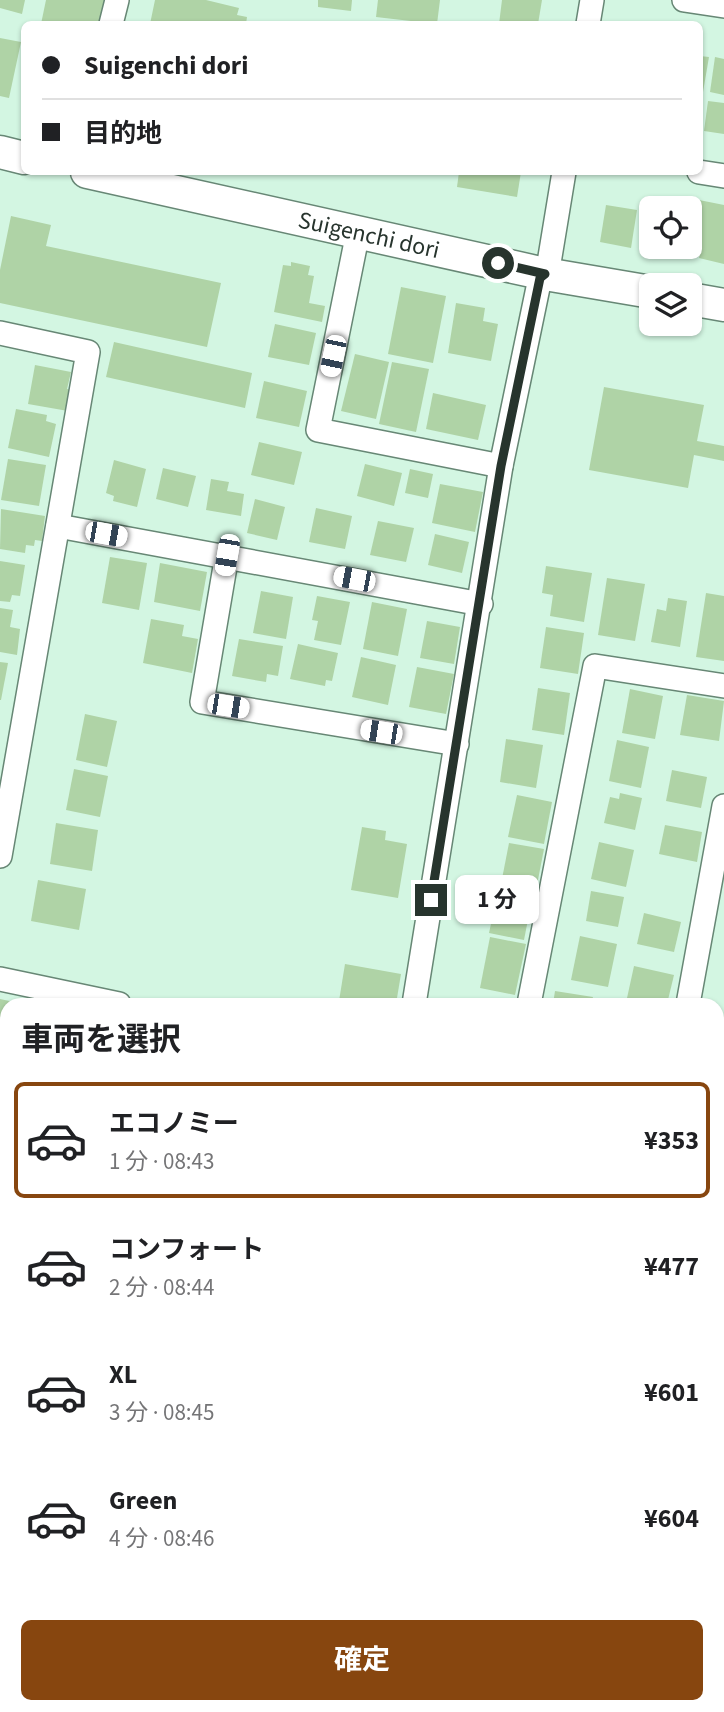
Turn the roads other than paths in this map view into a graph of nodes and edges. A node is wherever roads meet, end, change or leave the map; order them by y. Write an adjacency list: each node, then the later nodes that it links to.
1 (117, 0): 5 (street)
2 (592, 0): 6 (street)
3 (684, 0): 4 (street)
4 (724, 6)
5 (112, 21)
6 (588, 21)
7 (0, 152): 8 (street)
8 (21, 157)
9 (703, 173): 12 (street)
10 (101, 175): 13 (street, Suigenchi dori)
11 (563, 175): 14 (street)
12 (724, 176)
13 (358, 232): 14 (street, Suigenchi dori); 19 (street)
14 (545, 274): 15 (street, Suigenchi dori); 19 (street)
15 (639, 290)
16 (702, 301): 17 (street)
17 (724, 305)
18 (0, 332): 20 (street)
19 (501, 466): 22 (street)
20 (58, 526): 21 (street); 26 (street)
21 (227, 555): 22 (street); 24 (street)
22 (481, 604): 24 (street)
23 (724, 687): 30 (street)
24 (457, 744): 29 (street)
25 (724, 806): 31 (street)
26 (0, 856)
27 (0, 979): 28 (street)
28 (90, 998)
29 (415, 998)
30 (530, 998)
31 (689, 998)

